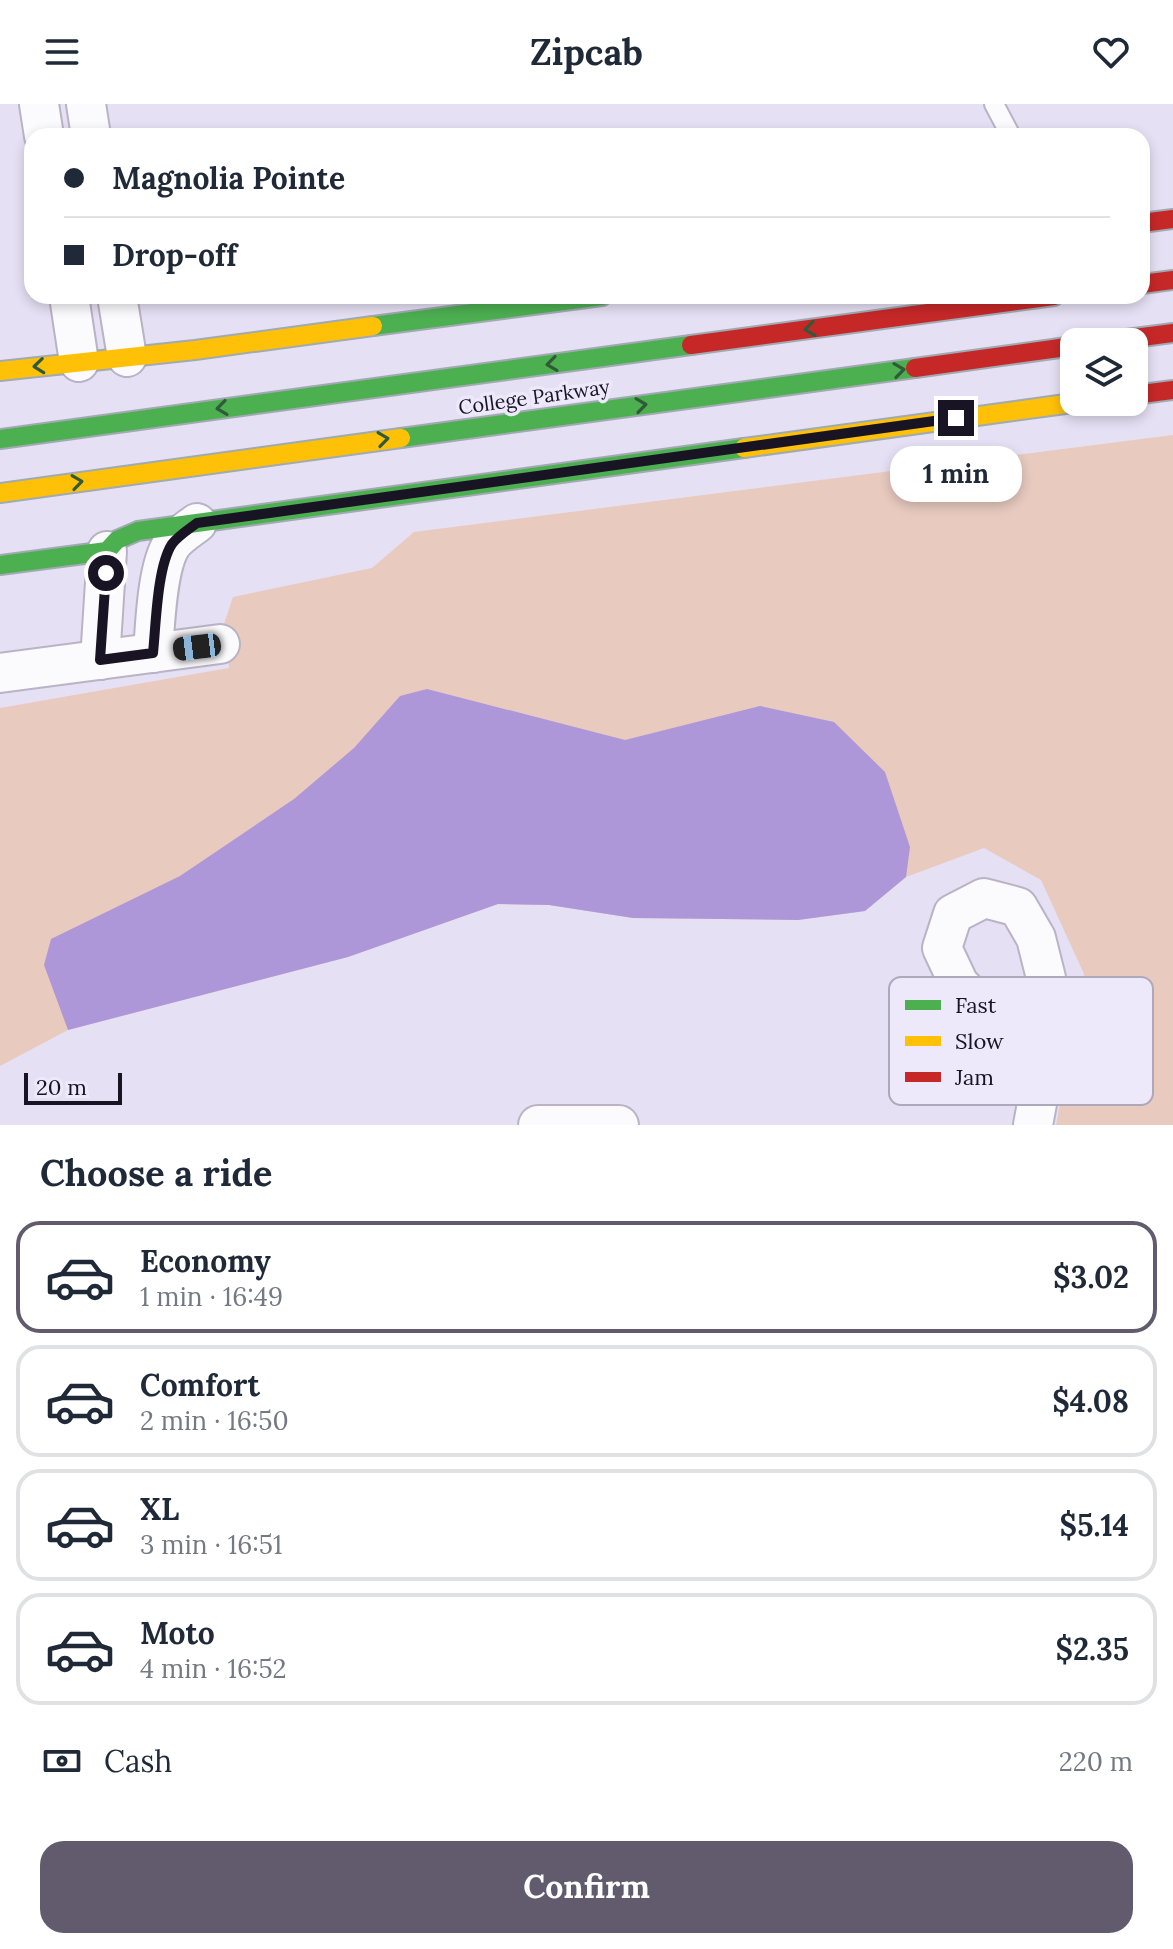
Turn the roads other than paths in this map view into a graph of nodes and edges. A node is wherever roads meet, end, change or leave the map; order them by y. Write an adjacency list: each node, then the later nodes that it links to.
1 (39, 104): 4 (street)
2 (86, 104): 5 (street)
3 (994, 104): 6 (lane)
4 (43, 128)
5 (90, 128)
6 (1007, 128)
7 (1173, 219): 8 (main road)
8 (1150, 222)
9 (1173, 280): 10 (main road)
10 (1150, 283)
11 (70, 304): 19 (street)
12 (118, 304): 18 (street)
13 (540, 304): 18 (main road)
14 (995, 304): 24 (main road, College Parkway, one-way to 24)
15 (1173, 333): 16 (main road)
16 (1148, 336)
17 (1060, 340): 25 (main road, College Parkway, one-way to 17)
18 (127, 357): 19 (main road)
19 (79, 362): 20 (main road, one-way to 20)
20 (0, 371)
21 (1057, 385): 23 (main road)
22 (1060, 405): 23 (main road)
23 (1018, 410): 26 (main road)
24 (0, 439)
25 (0, 493)
26 (197, 523): 27 (main road); 30 (street)
27 (107, 551): 28 (main road); 31 (street)
28 (0, 565)
29 (220, 644): 30 (street)
30 (153, 653): 31 (street)
31 (100, 660): 32 (street)
32 (0, 673)
33 (1037, 1105): 36 (street)
34 (538, 1125): 35 (street)
35 (619, 1125)
36 (1033, 1125)

